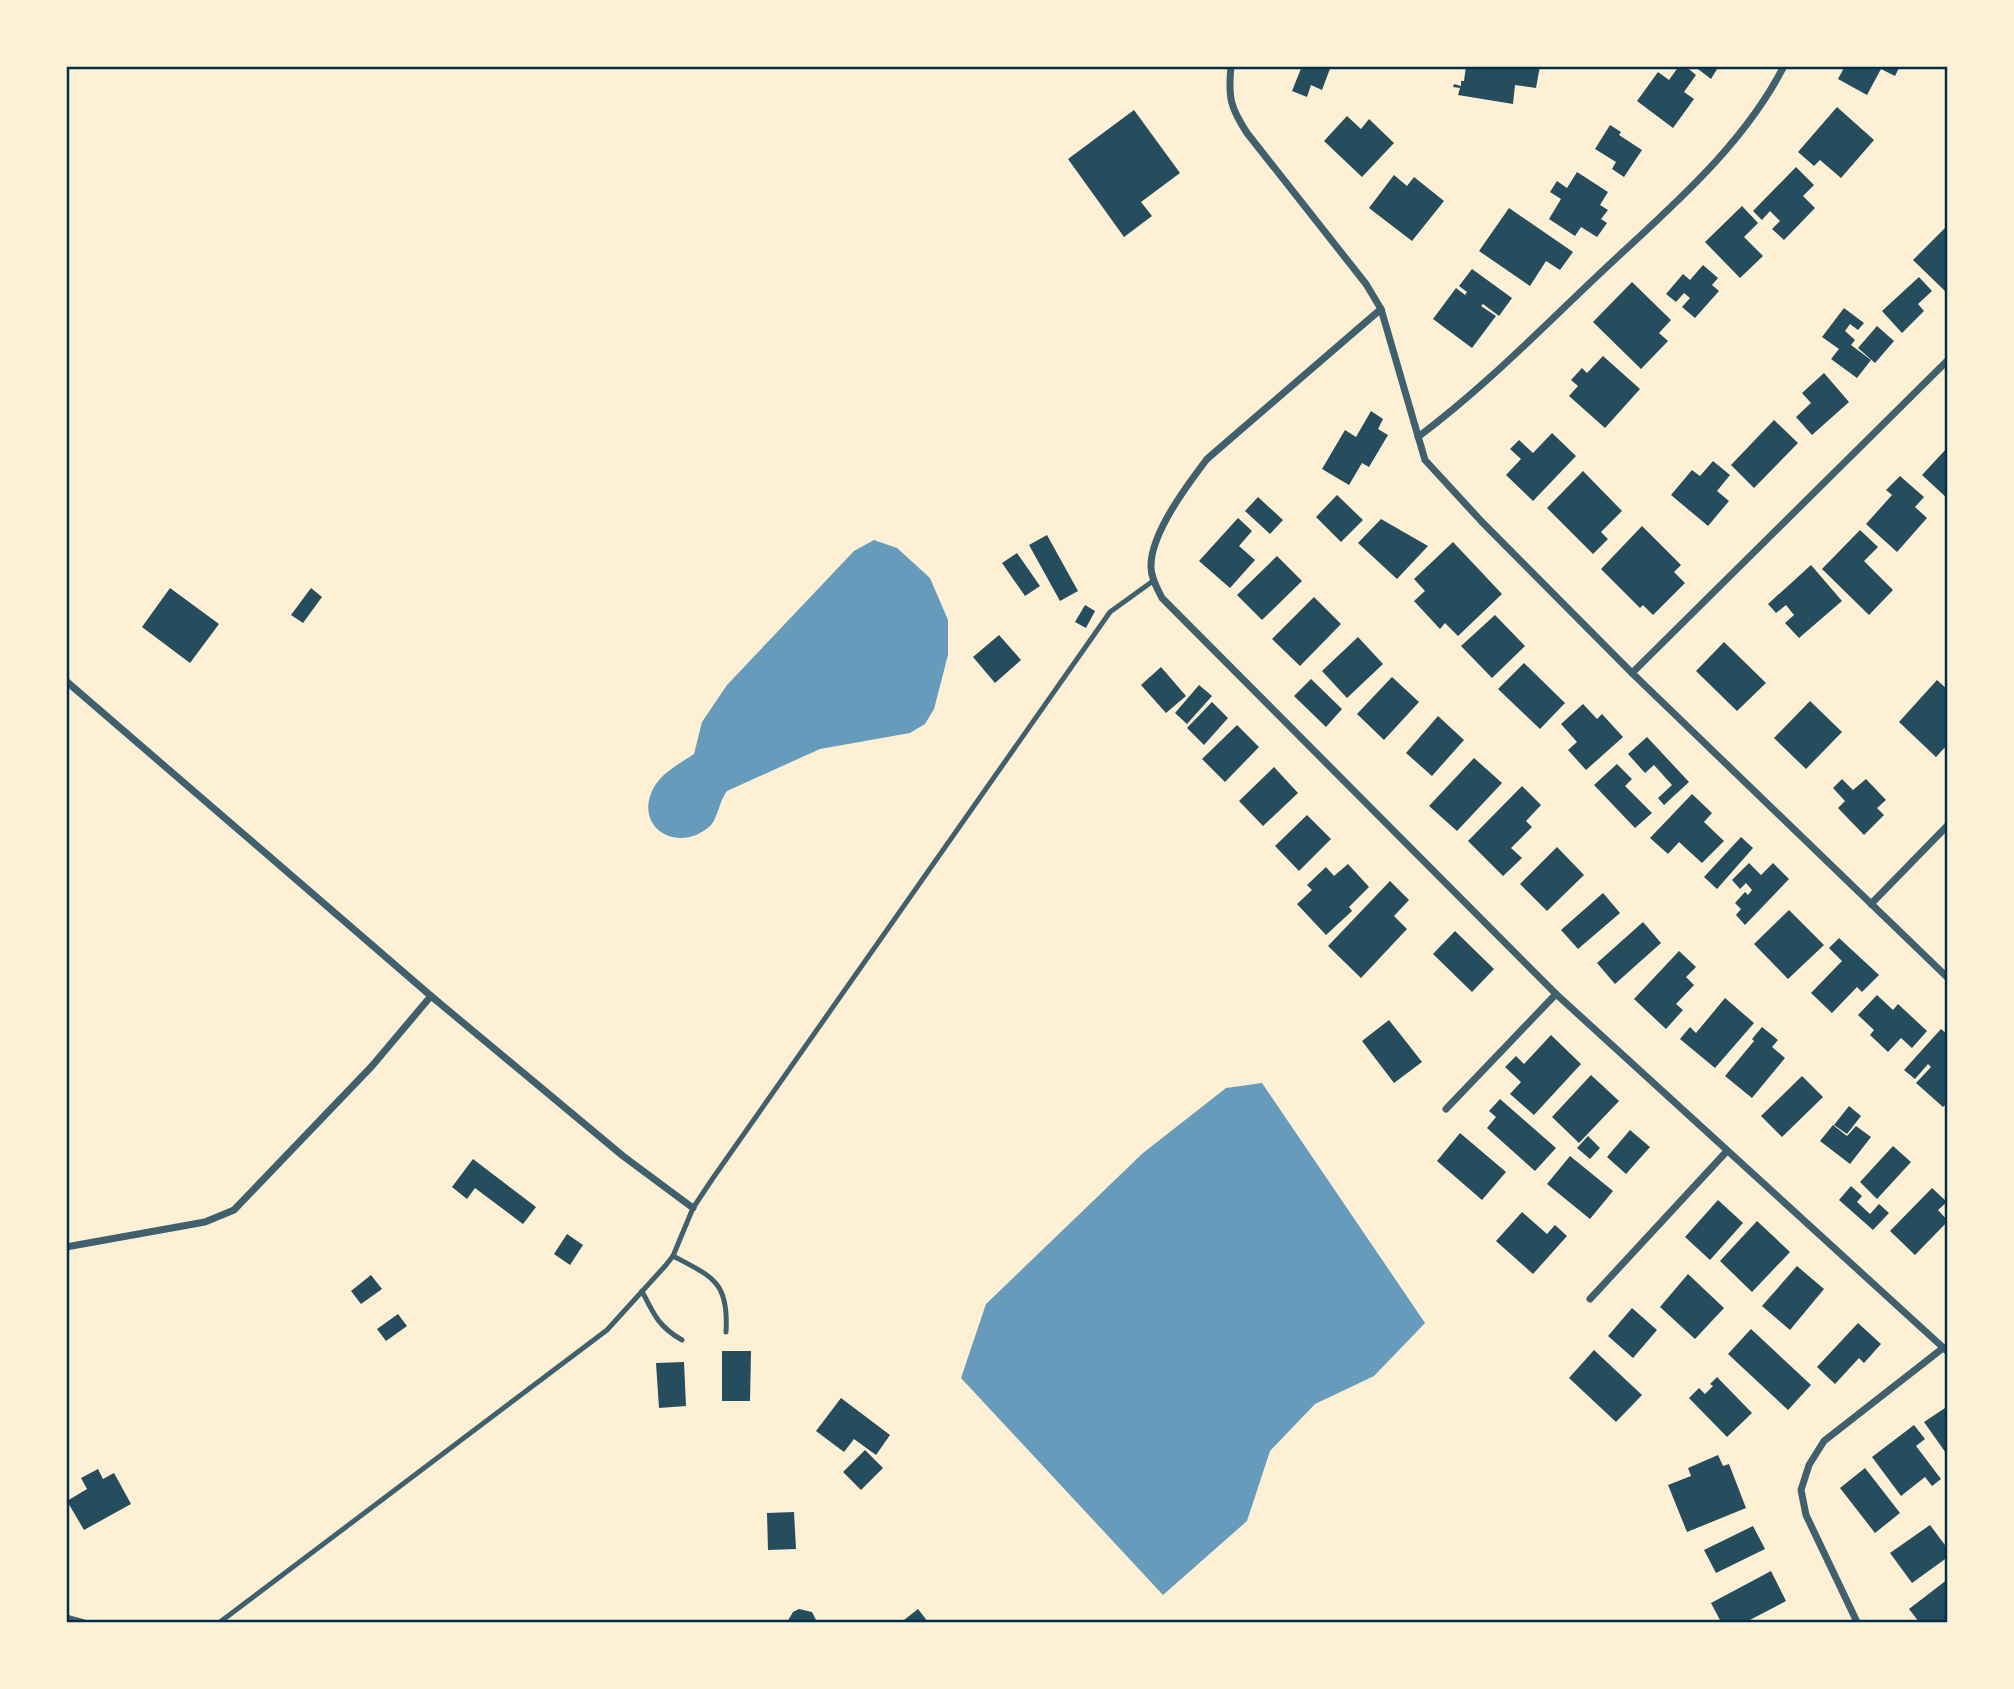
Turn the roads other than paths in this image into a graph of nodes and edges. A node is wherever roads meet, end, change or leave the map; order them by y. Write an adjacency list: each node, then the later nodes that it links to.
1 (1230, 66): 3 (street)
2 (1784, 66): 5 (street)
3 (1381, 309): 5 (street); 6 (street)
4 (1948, 360): 7 (street)
5 (1418, 437): 7 (street)
6 (1153, 581): 12 (street); 16 (lane)
7 (1632, 673): 10 (street)
8 (66, 681): 13 (street)
9 (1948, 825): 10 (street)
10 (1871, 904): 11 (street)
11 (1948, 978)
12 (1556, 995): 14 (street); 15 (street)
13 (431, 996): 16 (street); 17 (street)
14 (1446, 1109)
15 (1727, 1152): 20 (street); 23 (street)
16 (693, 1208): 18 (lane)
17 (66, 1247)
18 (673, 1256): 19 (lane); 21 (lane)
19 (642, 1291): 22 (lane); 26 (lane)
20 (1590, 1300)
21 (726, 1332)
22 (682, 1340)
23 (1945, 1350): 27 (street)
24 (66, 1617): 25 (lane)
25 (84, 1622)
26 (220, 1622)
27 (1857, 1622)

